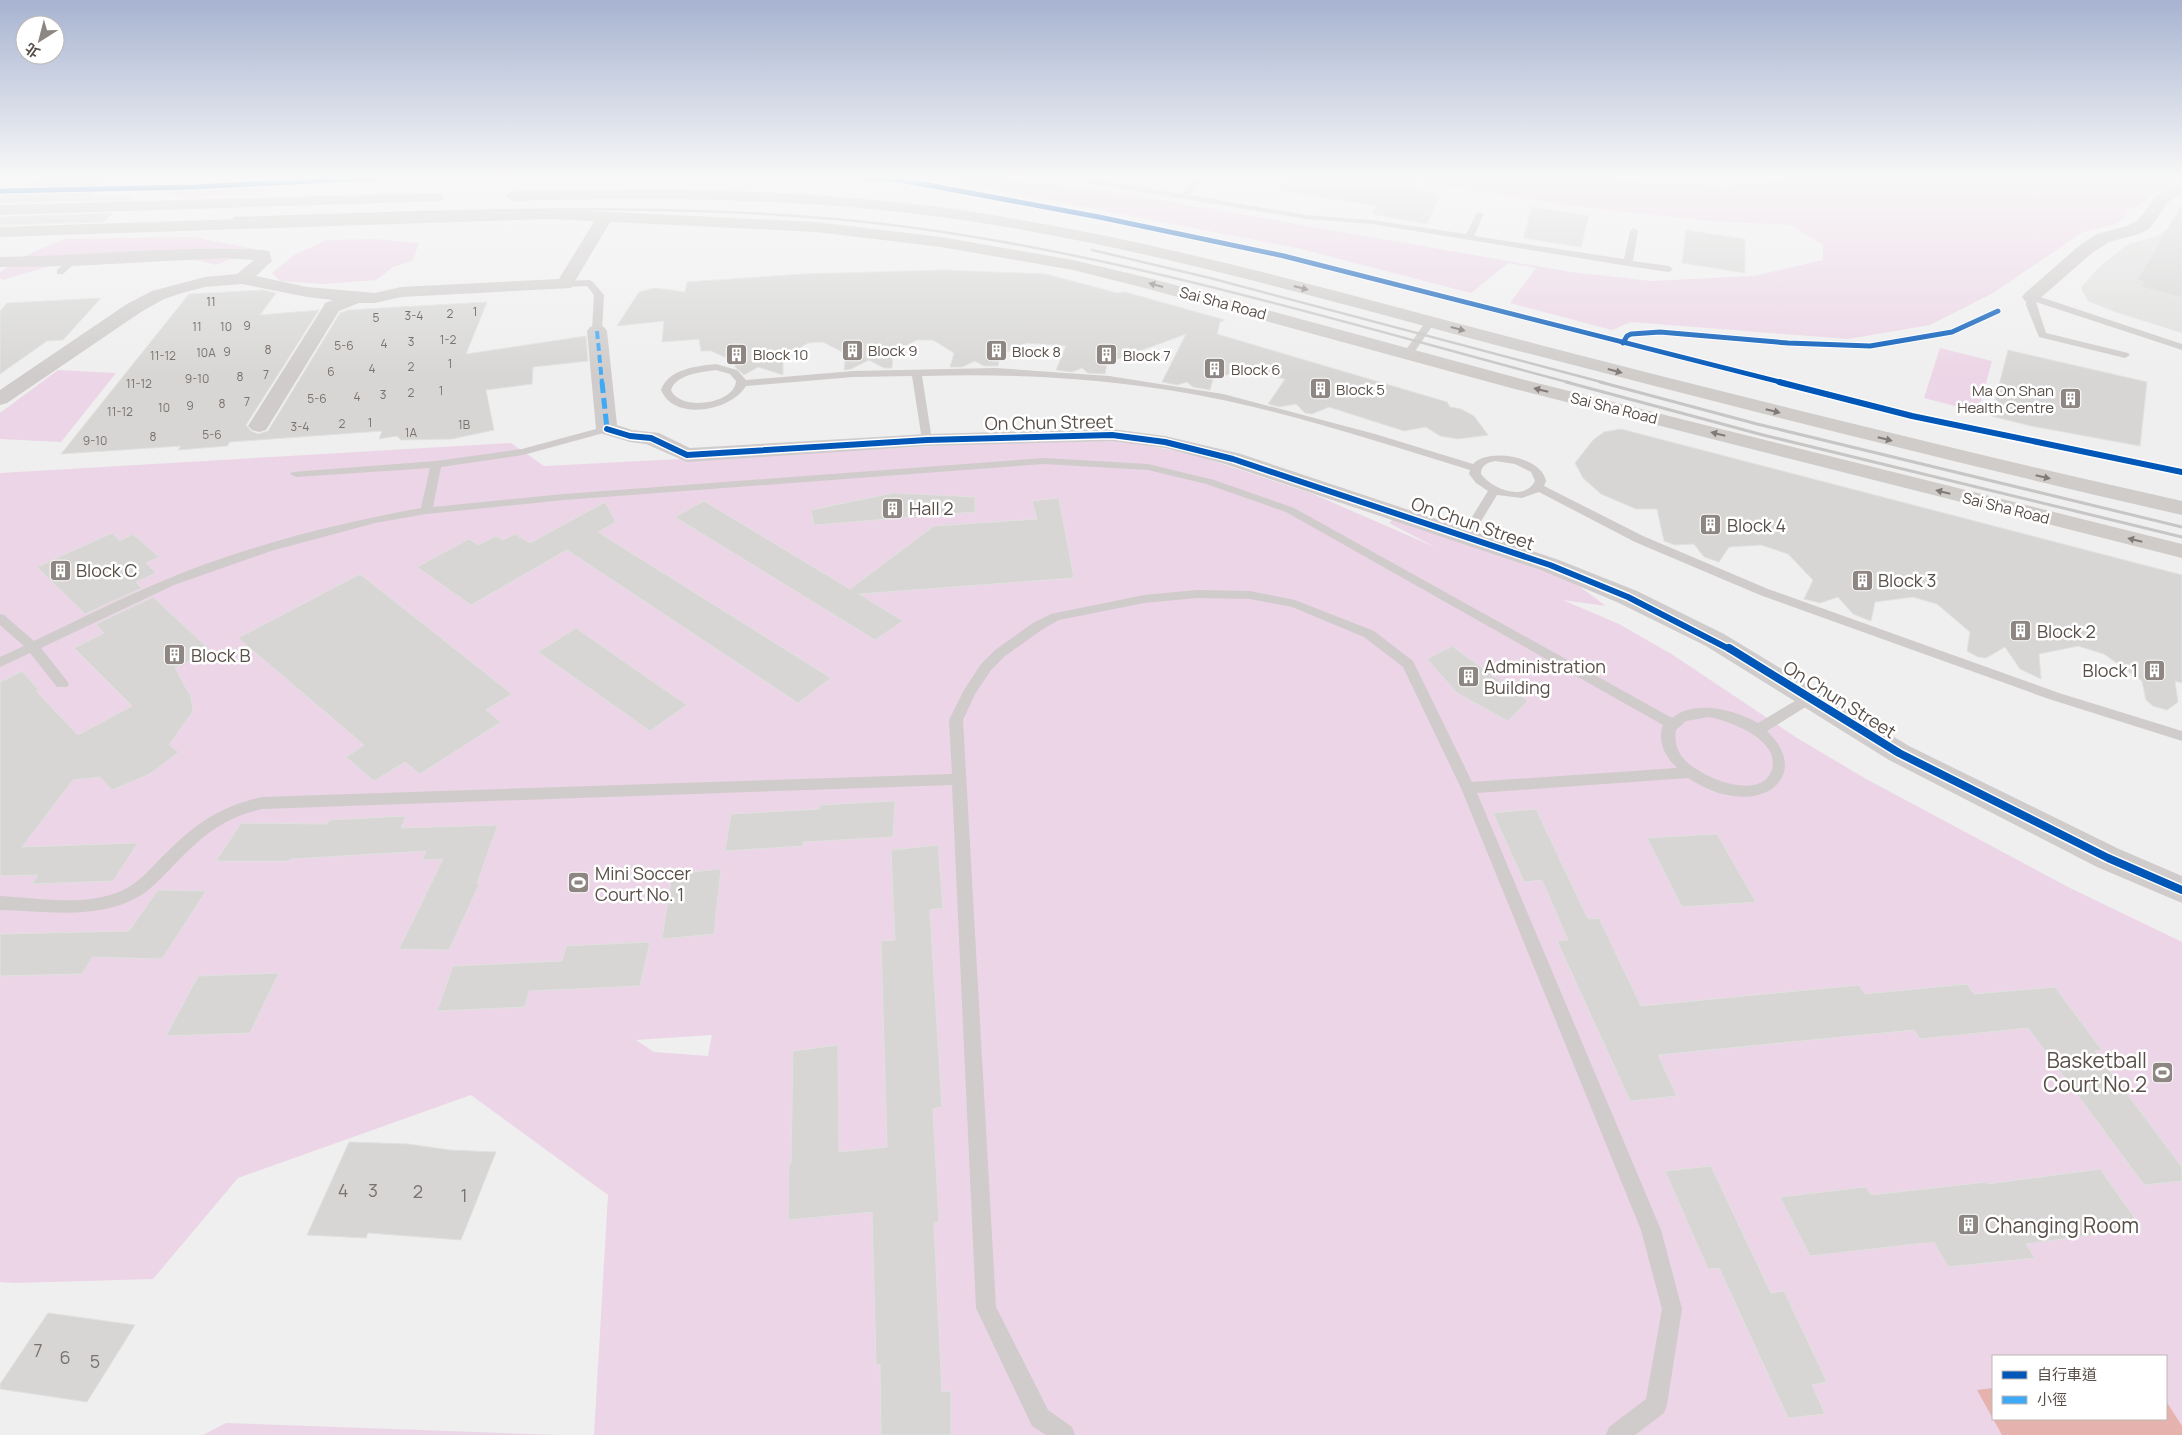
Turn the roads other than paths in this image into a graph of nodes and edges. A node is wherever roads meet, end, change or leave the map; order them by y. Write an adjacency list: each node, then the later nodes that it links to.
1 (589, 244): 11 (street)
2 (952, 244): 17 (main road, Sai Sha Road, one-way to 2)
3 (1122, 244): 14 (main road, Sai Sha Road, one-way to 14)
4 (1512, 244): 8 (lane)
5 (1632, 244): 8 (lane)
6 (2094, 244): 13 (street)
7 (0, 262): 10 (street)
8 (1628, 263): 9 (lane)
9 (1668, 269)
10 (242, 279): 12 (street); 21 (street)
11 (565, 284): 12 (street); 15 (lane)
12 (357, 297): 22 (street)
13 (2031, 297): 16 (lane); 18 (lane)
14 (1430, 322): 17 (lane); 30 (main road, Sai Sha Road, one-way to 30)
15 (598, 331): 23 (street)
16 (2182, 347)
17 (1408, 354): 33 (main road, Sai Sha Road, one-way to 17)
18 (2126, 355)
19 (917, 373): 20 (lane); 24 (lane); 26 (lane)
20 (742, 383): 20 (lane)
21 (0, 399)
22 (258, 426)
23 (607, 429): 24 (street, On Chun Street); 25 (lane)
24 (927, 440): 32 (street, On Chun Street)
25 (436, 464): 27 (lane); 31 (lane)
26 (1475, 468): 28 (lane); 29 (lane)
27 (296, 474)
28 (1538, 487): 29 (lane); 41 (lane)
29 (1493, 491): 32 (lane)
30 (2182, 508)
31 (426, 511): 35 (lane); 39 (lane)
32 (1465, 538): 38 (street, On Chun Street)
33 (2182, 551)
34 (0, 618): 35 (lane)
35 (32, 646): 36 (lane); 37 (lane)
36 (0, 662)
37 (62, 684)
38 (1810, 698): 40 (lane); 45 (street, On Chun Street)
39 (1672, 724): 40 (lane); 42 (lane)
40 (1758, 730): 42 (lane)
41 (2182, 736)
42 (1690, 773): 44 (lane)
43 (959, 779): 44 (lane); 46 (lane); 47 (lane)
44 (1468, 788): 48 (lane)
45 (2182, 890)
46 (0, 903)
47 (1064, 1435)
48 (1617, 1435)

